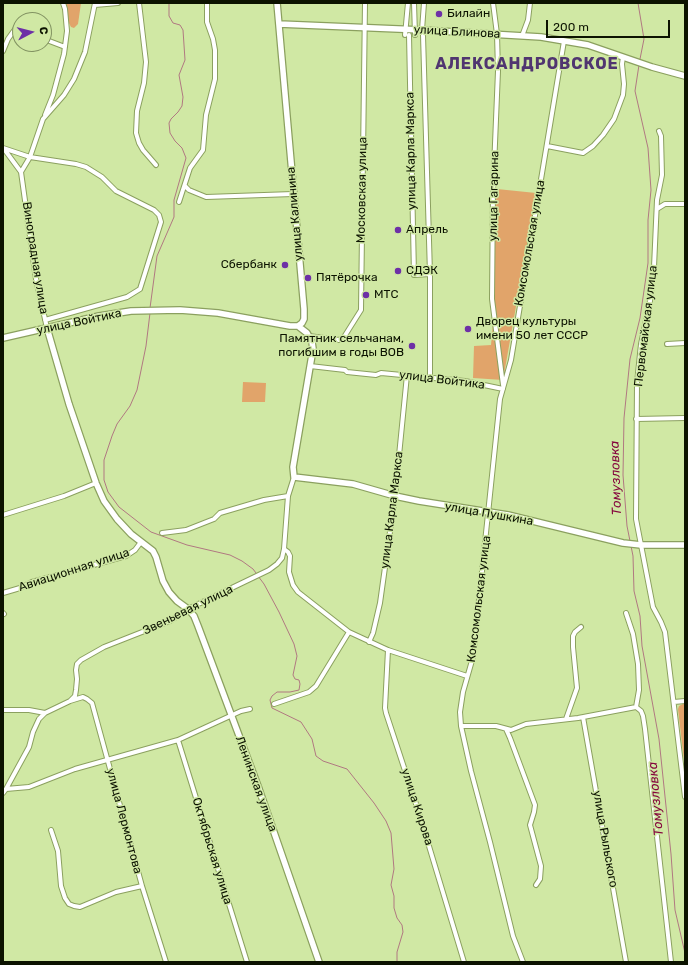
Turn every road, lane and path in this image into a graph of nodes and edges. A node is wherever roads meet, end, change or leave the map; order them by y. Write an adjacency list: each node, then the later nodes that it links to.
1 (63, 3): 23 (street)
2 (118, 3): 12 (street)
3 (139, 3): 32 (street)
4 (207, 3): 34 (street)
5 (277, 3): 13 (main road, улица Калинина)
6 (365, 3): 14 (street, Московская улица)
7 (408, 3): 18 (street, улица Карла Маркса)
8 (414, 3): 16 (street)
9 (424, 3): 17 (street, улица Карла Маркса)
10 (493, 3): 19 (street, улица Гагарина)
11 (530, 3): 20 (street)
12 (95, 4): 27 (street)
13 (279, 24): 14 (main road, улица Блинова); 35 (main road, улица Калинина)
14 (365, 27): 18 (main road, улица Блинова); 43 (street, Московская улица)
15 (12, 32): 24 (street)
16 (415, 32): 17 (main road, улица Блинова); 18 (main road, улица Блинова)
17 (423, 32): 19 (main road, улица Блинова); 39 (street, улица Карла Маркса)
18 (406, 33): 39 (street, улица Карла Маркса)
19 (497, 34): 20 (main road, улица Блинова); 50 (street, улица Гагарина)
20 (522, 36): 21 (main road, улица Блинова)
21 (564, 41): 25 (main road, улица Блинова); 29 (street, Комсомольская улица)
22 (52, 42): 23 (street)
23 (65, 47): 27 (street)
24 (3, 51)
25 (623, 57): 26 (main road, улица Блинова); 29 (street)
26 (685, 76)
27 (43, 119): 31 (street)
28 (659, 132): 38 (street, Первомайская улица)
29 (547, 146): 50 (street, Комсомольская улица)
30 (3, 148): 31 (street); 33 (street)
31 (30, 157): 33 (street); 40 (street)
32 (156, 165)
33 (22, 172): 40 (street, Виноградная улица)
34 (185, 186): 35 (street); 36 (street)
35 (293, 194): 41 (main road, улица Калинина)
36 (179, 202)
37 (685, 204): 38 (street)
38 (656, 209): 52 (street, Первомайская улица)
39 (430, 274): 49 (street, улица Карла Маркса)
40 (45, 320): 42 (street, Виноградная улица)
41 (298, 326): 42 (main road, улица Войтика); 43 (main road)
42 (47, 328): 44 (main road, улица Войтика); 54 (main road, Виноградная улица)
43 (309, 336): 47 (main road)
44 (3, 338)
45 (685, 343): 46 (street)
46 (667, 344)
47 (310, 366): 48 (street, улица Войтика); 53 (main road)
48 (407, 375): 49 (street, улица Войтика); 56 (street, улица Карла Маркса)
49 (430, 377): 50 (street, улица Войтика)
50 (503, 389): 57 (street, Комсомольская улица)
51 (685, 418): 52 (street)
52 (636, 419): 61 (street, Первомайская улица)
53 (294, 477): 55 (street); 56 (main road, улица Пушкина)
54 (96, 483): 58 (street); 60 (main road, Виноградная улица)
55 (288, 496): 59 (street); 63 (street)
56 (395, 496): 57 (main road, улица Пушкина); 69 (street, улица Карла Маркса)
57 (489, 512): 61 (main road, улица Пушкина); 71 (street, Комсомольская улица)
58 (3, 515)
59 (162, 533)
60 (141, 542): 64 (street, Авиационная улица); 65 (main road, Виноградная улица)
61 (640, 545): 62 (main road, улица Пушкина); 74 (street, Первомайская улица)
62 (685, 545)
63 (284, 549): 65 (street, Звеньевая улица); 68 (street)
64 (3, 593)
65 (188, 609): 72 (street, Звеньевая улица); 80 (main road, Ленинская улица)
66 (626, 613): 76 (street)
67 (581, 627): 82 (street)
68 (349, 632): 69 (street); 75 (street)
69 (369, 642): 70 (street)
70 (388, 650): 71 (street); 96 (street, улица Кирова)
71 (468, 676): 83 (street, Комсомольская улица)
72 (70, 701): 79 (street); 86 (street, улица Лермонтова)
73 (685, 701): 74 (street)
74 (674, 702): 89 (street, Первомайская улица)
75 (274, 704)
76 (636, 707): 81 (street); 99 (street)
77 (250, 709): 80 (street)
78 (3, 710): 79 (street)
79 (45, 713): 87 (street)
80 (231, 716): 85 (street); 95 (main road, Ленинская улица)
81 (583, 717): 82 (street); 98 (street, улица Рыльского)
82 (566, 719): 84 (street)
83 (461, 726): 84 (street); 97 (street, Комсомольская улица)
84 (506, 729): 91 (street)
85 (178, 740): 86 (street); 94 (street, Октябрьская улица)
86 (107, 760): 87 (street); 92 (street, улица Лермонтова)
87 (6, 789): 88 (street)
88 (3, 793)
89 (685, 797)
90 (51, 830): 92 (street)
91 (536, 885)
92 (142, 886): 93 (street, улица Лермонтова)
93 (166, 962)
94 (247, 962)
95 (319, 962)
96 (464, 962)
97 (523, 962)
98 (626, 962)
99 (671, 962)

